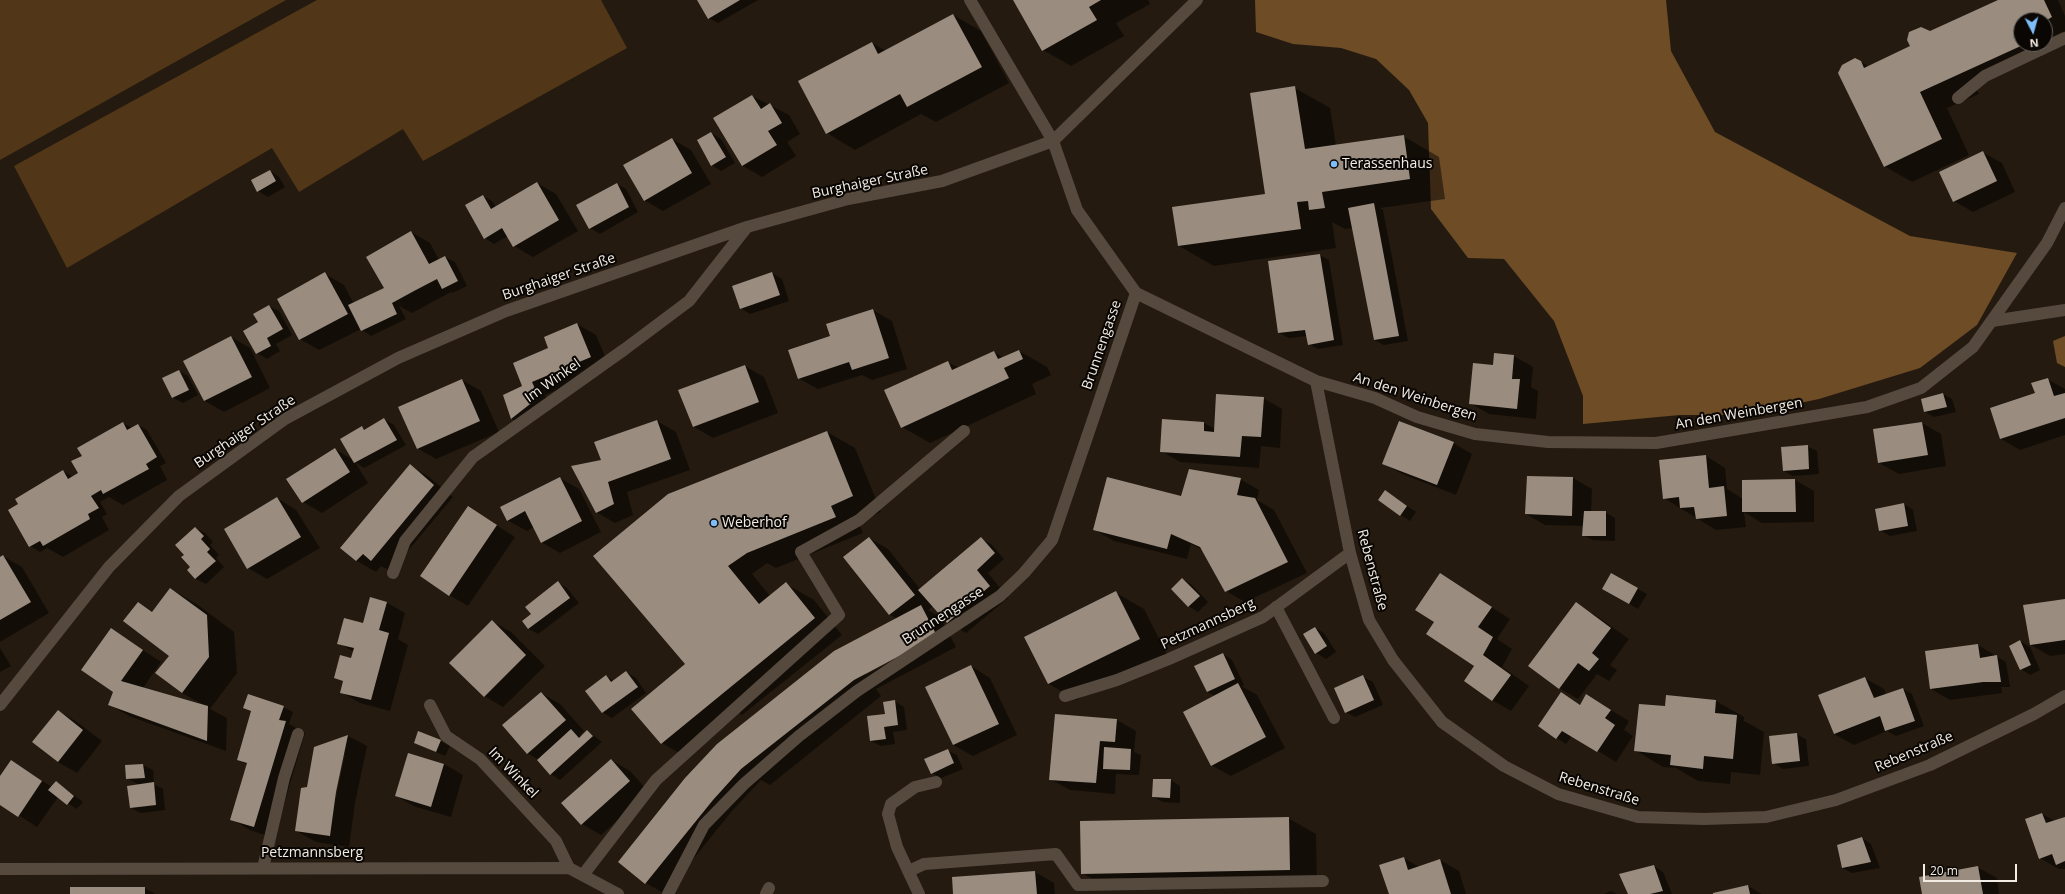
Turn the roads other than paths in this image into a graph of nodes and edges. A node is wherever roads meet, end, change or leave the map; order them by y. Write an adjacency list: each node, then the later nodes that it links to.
1 (970, 0): 5 (street, An den Weinbergen)
2 (1197, 0): 5 (street, Burghaiger Straße)
3 (2065, 38): 4 (street)
4 (1958, 98)
5 (1052, 141): 7 (street, Burghaiger Straße); 8 (street, An den Weinbergen)
6 (2065, 208): 10 (street, An den Weinbergen)
7 (747, 227): 14 (street, Im Winkel); 18 (street, Burghaiger Straße)
8 (1136, 294): 11 (street, An den Weinbergen); 30 (street, Brunnengasse)
9 (2065, 310): 10 (street)
10 (1992, 321): 11 (street, An den Weinbergen)
11 (1316, 381): 13 (street, Rebenstraße)
12 (964, 431): 27 (street)
13 (1350, 553): 15 (street, Petzmannsberg); 17 (street, Rebenstraße)
14 (393, 573)
15 (1276, 607): 16 (street, Petzmannsberg); 20 (street)
16 (1065, 696)
17 (2065, 696)
18 (0, 705)
19 (430, 705): 24 (street, Im Winkel)
20 (1334, 718)
21 (298, 734): 23 (street)
22 (936, 782): 26 (street)
23 (263, 868): 24 (street, Petzmannsberg); 25 (street, Petzmannsberg)
24 (569, 868): 27 (street, Petzmannsberg)
25 (0, 870)
26 (909, 871): 28 (street); 31 (street)
27 (583, 875): 29 (street, Petzmannsberg)
28 (1323, 881)
29 (618, 894)
30 (668, 894)
31 (919, 894)

